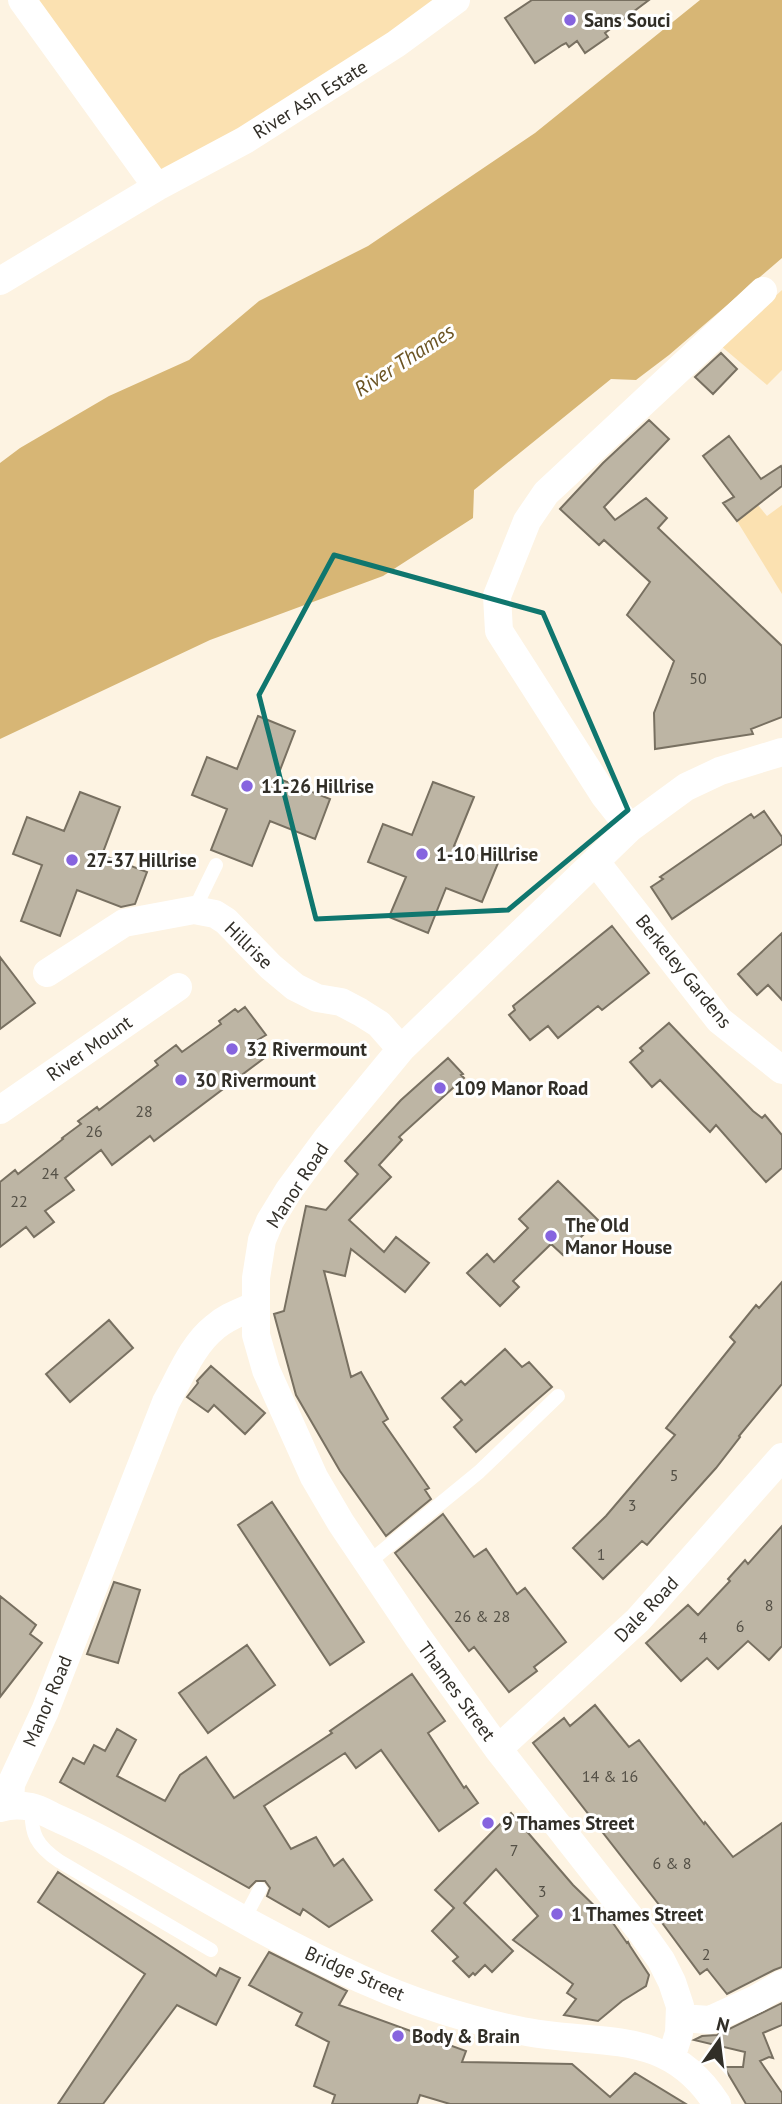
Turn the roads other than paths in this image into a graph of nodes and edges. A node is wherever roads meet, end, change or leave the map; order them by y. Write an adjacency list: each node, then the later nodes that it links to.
1 (22, 0): 3 (street)
2 (456, 0): 3 (street, River Ash Estate)
3 (157, 187): 4 (street, River Ash Estate)
4 (0, 281)
5 (763, 291): 7 (street)
6 (782, 752): 7 (street, Manor Road)
7 (630, 828): 8 (street, Manor Road)
8 (596, 862): 13 (street, Manor Road); 14 (street, Berkeley Gardens)
9 (216, 865): 10 (lane)
10 (194, 909): 11 (street); 13 (street, Hillrise)
11 (47, 973)
12 (178, 987): 15 (street, River Mount)
13 (401, 1049): 16 (street, Manor Road)
14 (782, 1070)
15 (0, 1110)
16 (254, 1306): 19 (street, Thames Street); 21 (street, Manor Road)
17 (558, 1396): 19 (lane)
18 (782, 1457): 20 (street, Dale Road)
19 (369, 1562): 20 (street, Thames Street)
20 (498, 1749): 26 (street, Thames Street)
21 (11, 1796): 23 (street, Bridge Street); 24 (lane)
22 (260, 1889): 23 (lane)
23 (244, 1919): 27 (street, Bridge Street)
24 (211, 1950)
25 (782, 1983): 26 (street)
26 (680, 2018): 27 (street, Thames Street)
27 (671, 2057): 28 (street, Bridge Street)
28 (717, 2104)

